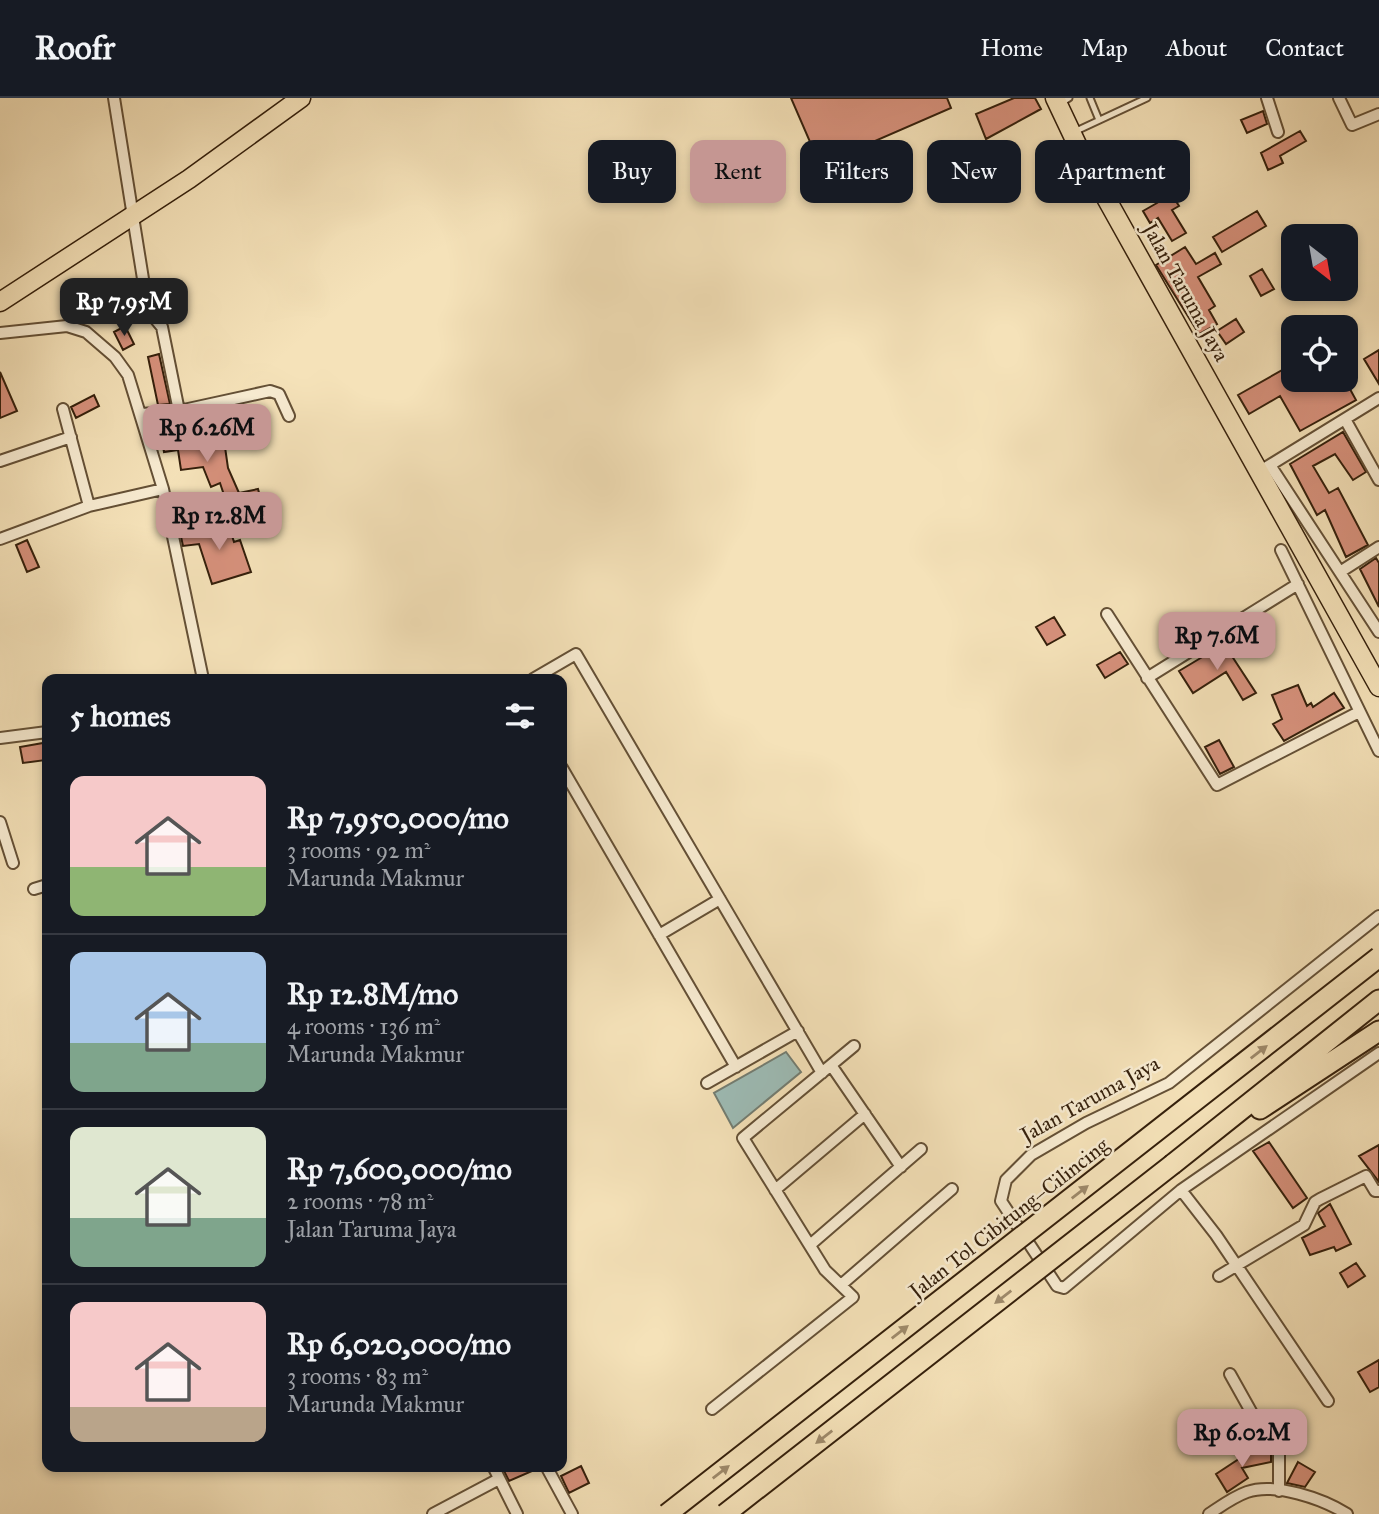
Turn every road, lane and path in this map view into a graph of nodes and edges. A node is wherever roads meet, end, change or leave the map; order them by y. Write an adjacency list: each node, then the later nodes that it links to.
1 (114, 98): 12 (street)
2 (301, 98): 12 (main road)
3 (1090, 98): 9 (lane)
4 (1147, 98): 9 (lane)
5 (1267, 98): 10 (street)
6 (1339, 98): 8 (street)
7 (1060, 100): 11 (main road, Jalan Taruma Jaya)
8 (1379, 114)
9 (1099, 120): 11 (lane)
10 (1278, 132)
11 (1071, 133): 23 (main road, Jalan Taruma Jaya)
12 (135, 214): 13 (main road); 17 (street)
13 (0, 302)
14 (0, 333): 18 (street)
15 (1379, 398): 20 (street)
16 (63, 408): 21 (street)
17 (179, 411): 18 (street); 19 (street)
18 (142, 414): 25 (street)
19 (289, 416)
20 (1346, 421): 23 (street); 24 (street)
21 (71, 437): 22 (street); 26 (street)
22 (1, 457)
23 (1266, 474): 30 (street, Jalan Taruma Jaya); 37 (main road, Jalan Taruma Jaya)
24 (1379, 480)
25 (163, 489): 26 (street); 34 (street)
26 (89, 506): 27 (street)
27 (0, 538)
28 (1379, 547): 30 (street)
29 (1281, 550): 31 (street)
30 (1340, 572): 33 (street, Jalan Taruma Jaya)
31 (1298, 584): 36 (street); 38 (street)
32 (1107, 614): 36 (street)
33 (1379, 632)
34 (202, 674)
35 (541, 674): 47 (street)
36 (1147, 678): 38 (street)
37 (1379, 687)
38 (1359, 712): 41 (street)
39 (42, 733): 40 (street)
40 (0, 738)
41 (1379, 751)
42 (567, 788): 49 (street)
43 (0, 822): 44 (street)
44 (13, 863)
45 (42, 887): 46 (street)
46 (34, 889)
47 (720, 899): 49 (street); 52 (street)
48 (1379, 916): 65 (street, Jalan Taruma Jaya)
49 (659, 934): 56 (street)
50 (1379, 957): 81 (highway, Jalan Tol Cibitung–Cilincing, one-way to 50, bridge)
51 (1379, 1000): 61 (highway)
52 (798, 1031): 56 (street); 57 (street)
53 (1379, 1031): 61 (highway)
54 (854, 1046): 57 (street)
55 (1379, 1053): 65 (street, Jalan Taruma Jaya)
56 (736, 1067): 58 (street)
57 (827, 1069): 59 (street); 64 (street)
58 (706, 1083)
59 (865, 1114): 62 (street); 64 (street)
60 (921, 1149): 62 (street)
61 (1173, 1164): 82 (highway, one-way to 82, bridge)
62 (901, 1167): 67 (street)
63 (952, 1189): 70 (street)
64 (775, 1190): 67 (street)
65 (1181, 1190): 68 (street)
66 (1379, 1191): 68 (street)
67 (810, 1245): 70 (street)
68 (1234, 1266): 69 (street); 72 (street)
69 (1219, 1276)
70 (841, 1285): 73 (street)
71 (1230, 1374): 77 (street)
72 (1328, 1401)
73 (712, 1409)
74 (496, 1472): 76 (street)
75 (549, 1472): 80 (street)
76 (499, 1479): 78 (street); 79 (street)
77 (1279, 1491): 83 (street); 84 (street)
78 (433, 1514)
79 (517, 1514)
80 (572, 1514)
81 (667, 1514)
82 (725, 1514)
83 (1209, 1514)
84 (1347, 1514)

